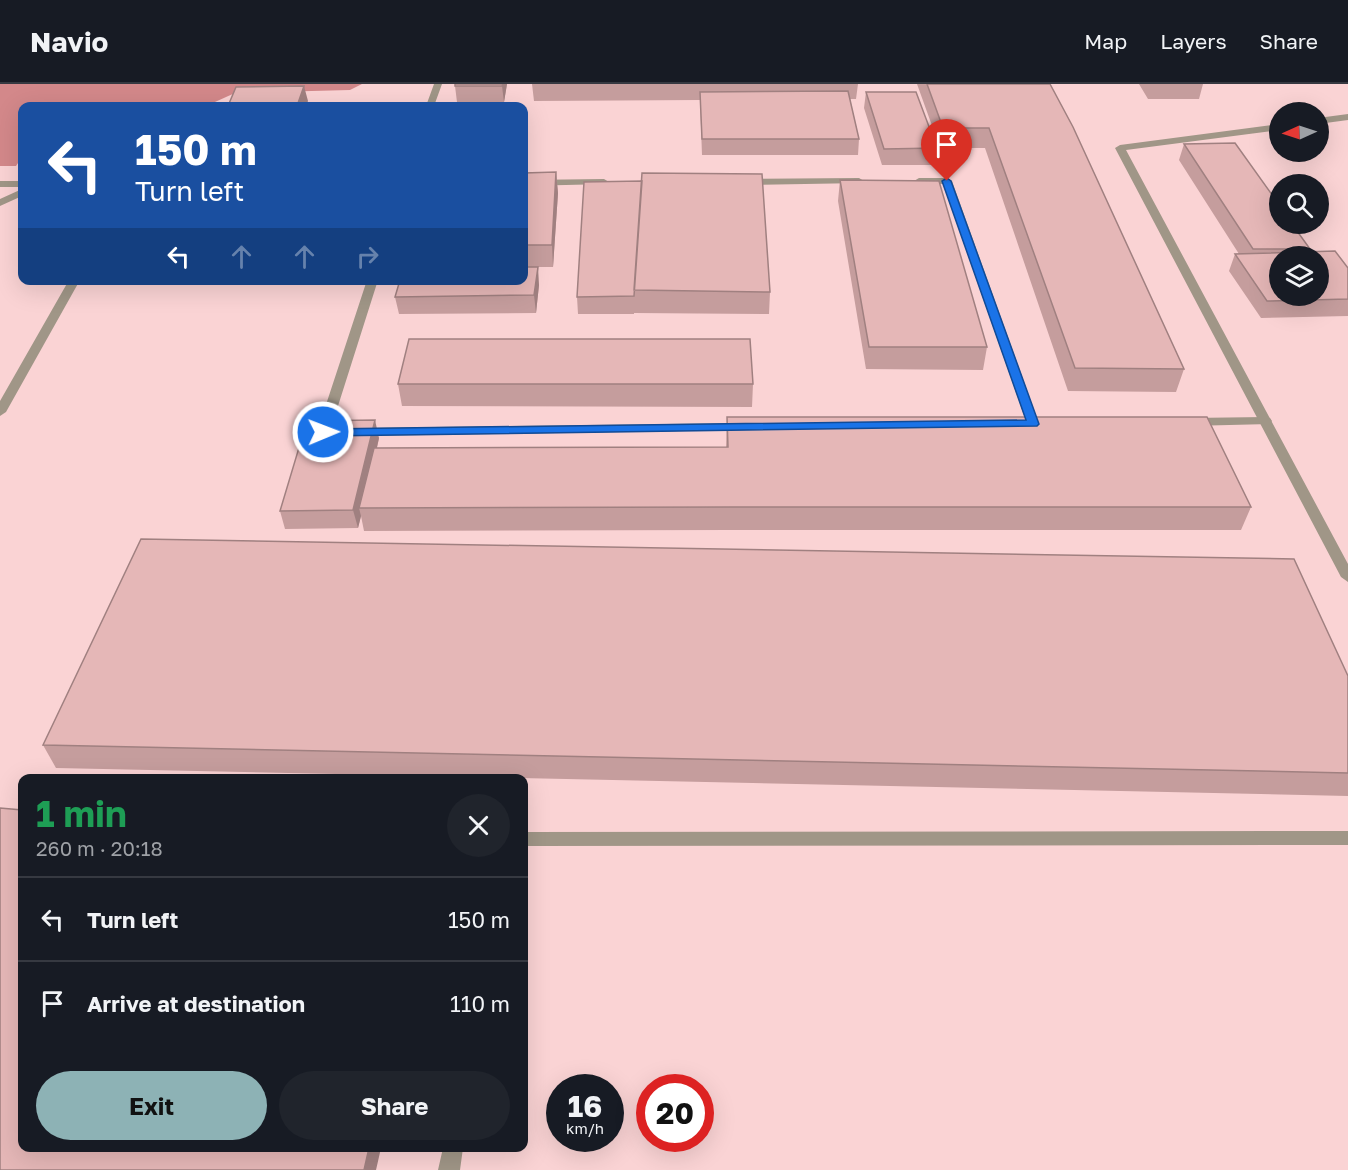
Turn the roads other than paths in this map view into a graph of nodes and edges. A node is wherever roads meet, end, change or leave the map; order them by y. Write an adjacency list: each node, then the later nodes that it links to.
1 (438, 84): 2 (street)
2 (431, 102)
3 (1348, 117): 4 (street)
4 (1329, 120)
5 (1269, 128): 19 (street)
6 (876, 181): 9 (street)
7 (912, 181): 20 (street)
8 (618, 182): 10 (street)
9 (735, 182)
10 (528, 183)
11 (0, 184): 12 (street)
12 (18, 184)
13 (18, 194): 14 (street)
14 (0, 203)
15 (72, 285): 17 (street)
16 (371, 285): 21 (street)
17 (0, 412)
18 (1172, 422): 19 (street)
19 (1266, 422): 22 (street)
20 (1033, 424)
21 (761, 427)
22 (1348, 577)
23 (1348, 838): 24 (street)
24 (528, 839)
25 (452, 1152): 26 (street)
26 (449, 1170)

